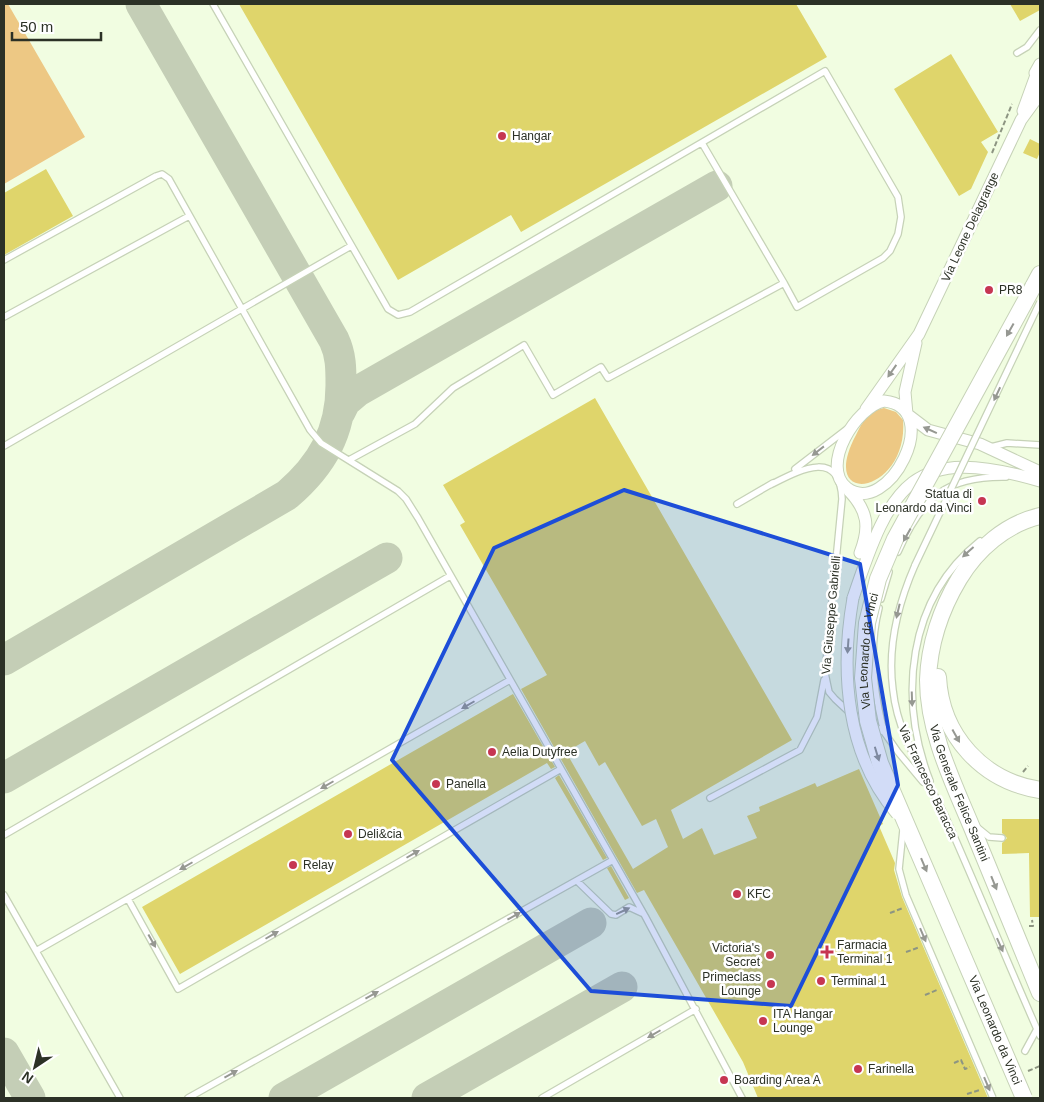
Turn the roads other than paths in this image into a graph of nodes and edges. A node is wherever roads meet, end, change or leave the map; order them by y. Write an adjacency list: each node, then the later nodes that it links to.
1 (213, 4): 10 (lane)
2 (1040, 30): 3 (lane)
3 (1016, 53)
4 (1040, 64): 5 (street, Via Leone Delagrange)
5 (1038, 82): 7 (street, Via Leone Delagrange)
6 (1040, 94): 7 (street, Via Leone Delagrange)
7 (1021, 120): 17 (street, Via Leone Delagrange)
8 (702, 143): 10 (lane); 13 (lane); 13 (lane)
9 (189, 216): 11 (lane); 15 (lane); 16 (lane)
10 (351, 246): 15 (lane)
11 (4, 260)
12 (1040, 274): 43 (main road, Via Leonardo da Vinci, one-way to 43, bridge)
13 (784, 283): 24 (lane)
14 (1040, 302): 40 (lane, Via Francesco Baracca, one-way to 40, bridge)
15 (242, 310): 22 (lane); 24 (lane)
16 (4, 317)
17 (919, 334): 18 (street, Via Leone Delagrange, one-way to 18); 19 (street, Via Leone Delagrange)
18 (866, 409): 19 (street); 20 (street)
19 (908, 414): 23 (street, one-way to 19); 27 (street)
20 (856, 421): 26 (lane, one-way to 26); 27 (street)
21 (1040, 445): 23 (lane)
22 (4, 446)
23 (988, 448): 25 (street)
24 (349, 460): 33 (lane)
25 (1039, 477): 30 (street); 31 (lane, one-way to 31)
26 (770, 484): 27 (lane); 28 (lane)
27 (843, 484): 30 (street); 35 (lane, Via Giuseppe Gabrielli)
28 (737, 504)
29 (1033, 518): 34 (main road); 40 (lane, one-way to 40)
30 (866, 547): 43 (street, one-way to 43, bridge)
31 (896, 556)
32 (893, 564): 37 (lane)
33 (450, 576): 36 (lane); 45 (lane)
34 (954, 587): 39 (main road, one-way to 39); 42 (main road, Via Generale Felice Santini)
35 (825, 673): 37 (lane, Via Giuseppe Gabrielli); 41 (lane)
36 (510, 680): 38 (lane); 50 (lane, one-way to 50)
37 (888, 736): 44 (lane, Via Giuseppe Gabrielli)
38 (562, 769): 47 (lane); 50 (lane, one-way to 38)
39 (1040, 790)
40 (935, 795): 44 (lane, Via Francesco Baracca)
41 (710, 798)
42 (961, 801): 46 (lane); 53 (main road, Via Generale Felice Santini, one-way to 53)
43 (904, 820): 62 (lane, one-way to 62, bridge); 63 (main road, Via Leonardo da Vinci, one-way to 63, bridge)
44 (946, 820): 55 (lane, Via Francesco Baracca, one-way to 55)
45 (4, 835)
46 (1002, 838)
47 (614, 860): 48 (lane); 51 (lane)
48 (576, 881): 51 (lane, one-way to 51); 59 (lane, one-way to 48)
49 (4, 895): 52 (lane)
50 (128, 899): 52 (lane)
51 (645, 916): 54 (lane)
52 (36, 951): 58 (lane)
53 (1040, 993)
54 (696, 1009): 60 (lane, one-way to 60); 61 (lane)
55 (1037, 1029): 56 (lane, Via Francesco Baracca); 57 (lane)
56 (1040, 1036)
57 (1025, 1050)
58 (120, 1098)
59 (188, 1098)
60 (542, 1098)
61 (742, 1098)
62 (993, 1098)
63 (1024, 1098)

